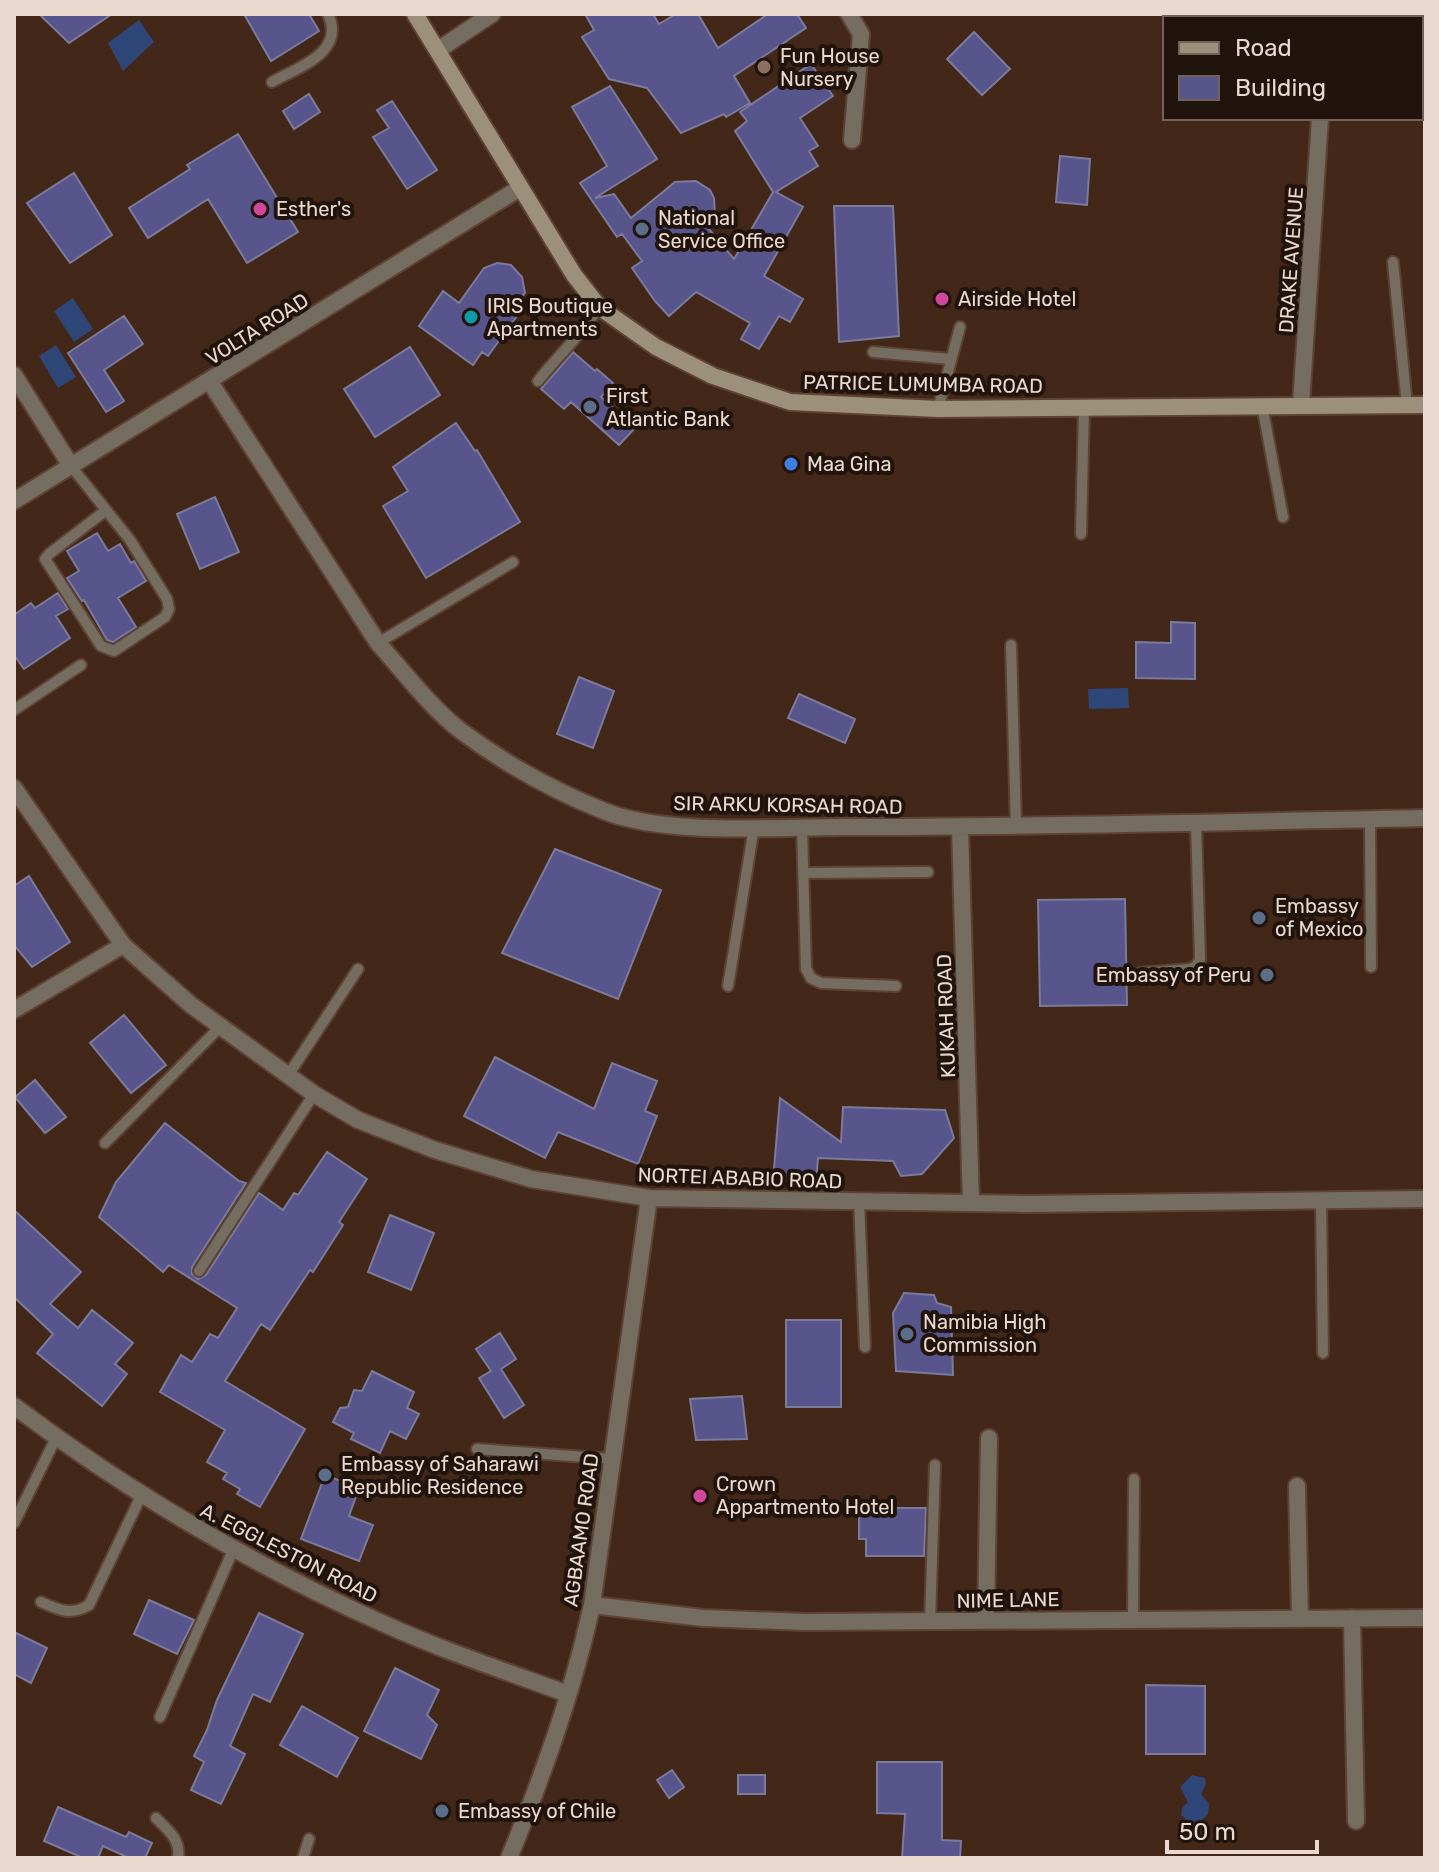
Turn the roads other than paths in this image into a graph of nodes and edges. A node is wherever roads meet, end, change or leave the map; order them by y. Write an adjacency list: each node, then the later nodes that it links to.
1 (328, 14): 6 (lane)
2 (415, 14): 5 (street, PATRICE LUMUMBA ROAD)
3 (492, 14): 5 (street)
4 (849, 14): 8 (street)
5 (438, 50): 9 (street, PATRICE LUMUMBA ROAD)
6 (272, 82)
7 (1320, 120): 18 (street, DRAKE AVENUE)
8 (852, 140)
9 (520, 188): 11 (street, PATRICE LUMUMBA ROAD); 17 (street, VOLTA ROAD)
10 (1393, 262): 22 (lane)
11 (599, 307): 16 (lane); 23 (street, PATRICE LUMUMBA ROAD)
12 (960, 327): 14 (lane)
13 (873, 352): 14 (lane)
14 (950, 359): 23 (lane)
15 (15, 380): 24 (street)
16 (538, 381)
17 (210, 382): 24 (street, VOLTA ROAD); 30 (street, SIR ARKU KORSAH ROAD)
18 (1301, 404): 19 (street, PATRICE LUMUMBA ROAD); 22 (street, PATRICE LUMUMBA ROAD)
19 (1262, 405): 21 (street, PATRICE LUMUMBA ROAD); 27 (lane)
20 (1425, 405): 22 (street, PATRICE LUMUMBA ROAD)
21 (1084, 406): 23 (street, PATRICE LUMUMBA ROAD); 28 (lane)
22 (1407, 406)
23 (938, 409)
24 (71, 466): 25 (street, VOLTA ROAD); 26 (lane)
25 (14, 501)
26 (105, 511): 26 (lane)
27 (1283, 517)
28 (1081, 534)
29 (513, 562): 30 (lane)
30 (378, 643): 39 (street, SIR ARKU KORSAH ROAD)
31 (1011, 645): 38 (lane)
32 (81, 665): 33 (lane)
33 (14, 710)
34 (14, 788): 44 (street, NORTEI ABABIO ROAD)
35 (1425, 818): 36 (street, SIR ARKU KORSAH ROAD)
36 (1370, 819): 37 (street, SIR ARKU KORSAH ROAD); 45 (lane)
37 (1196, 823): 38 (street, SIR ARKU KORSAH ROAD); 47 (lane)
38 (1016, 826): 41 (street, SIR ARKU KORSAH ROAD)
39 (754, 827): 40 (street, SIR ARKU KORSAH ROAD); 48 (lane)
40 (802, 827): 41 (street, SIR ARKU KORSAH ROAD); 43 (lane)
41 (960, 827): 59 (street, KUKAH ROAD)
42 (928, 872): 43 (lane)
43 (803, 873): 49 (lane)
44 (123, 945): 50 (street); 51 (street, NORTEI ABABIO ROAD)
45 (1371, 967)
46 (358, 969): 52 (lane)
47 (1140, 973)
48 (728, 986)
49 (896, 986)
50 (14, 1010)
51 (220, 1027): 52 (street, NORTEI ABABIO ROAD); 54 (lane)
52 (289, 1074): 53 (street, NORTEI ABABIO ROAD)
53 (314, 1094): 55 (street, NORTEI ABABIO ROAD); 60 (lane)
54 (105, 1143)
55 (649, 1198): 58 (street, NORTEI ABABIO ROAD); 67 (street, AGBAAMO ROAD)
56 (1425, 1199): 57 (street, NORTEI ABABIO ROAD)
57 (1321, 1200): 59 (street, NORTEI ABABIO ROAD); 62 (lane)
58 (859, 1201): 59 (street, NORTEI ABABIO ROAD); 61 (lane)
59 (971, 1203)
60 (199, 1271)
61 (865, 1347)
62 (1323, 1353)
63 (14, 1406): 64 (street, A. EGGLESTON ROAD)
64 (56, 1438): 71 (street, A. EGGLESTON ROAD); 72 (lane)
65 (989, 1438): 79 (street)
66 (477, 1449): 67 (lane)
67 (612, 1459): 75 (street, AGBAAMO ROAD)
68 (935, 1465): 81 (lane)
69 (1134, 1479): 80 (lane)
70 (1297, 1486): 76 (street)
71 (142, 1494): 73 (street, A. EGGLESTON ROAD); 74 (lane)
72 (14, 1523)
73 (234, 1548): 82 (street, A. EGGLESTON ROAD); 83 (lane)
74 (41, 1602)
75 (592, 1605): 81 (street, NIME LANE); 82 (street, AGBAAMO ROAD)
76 (1300, 1618): 77 (street, NIME LANE); 80 (street, NIME LANE)
77 (1352, 1618): 78 (street, NIME LANE); 85 (street)
78 (1425, 1618)
79 (986, 1619): 80 (street, NIME LANE); 81 (street, NIME LANE)
80 (1133, 1619)
81 (930, 1622)
82 (568, 1694): 89 (street, AGBAAMO ROAD)
83 (160, 1717)
84 (156, 1818): 87 (lane)
85 (1356, 1821)
86 (309, 1839): 88 (lane)
87 (178, 1858)
88 (303, 1858)
89 (509, 1858)

